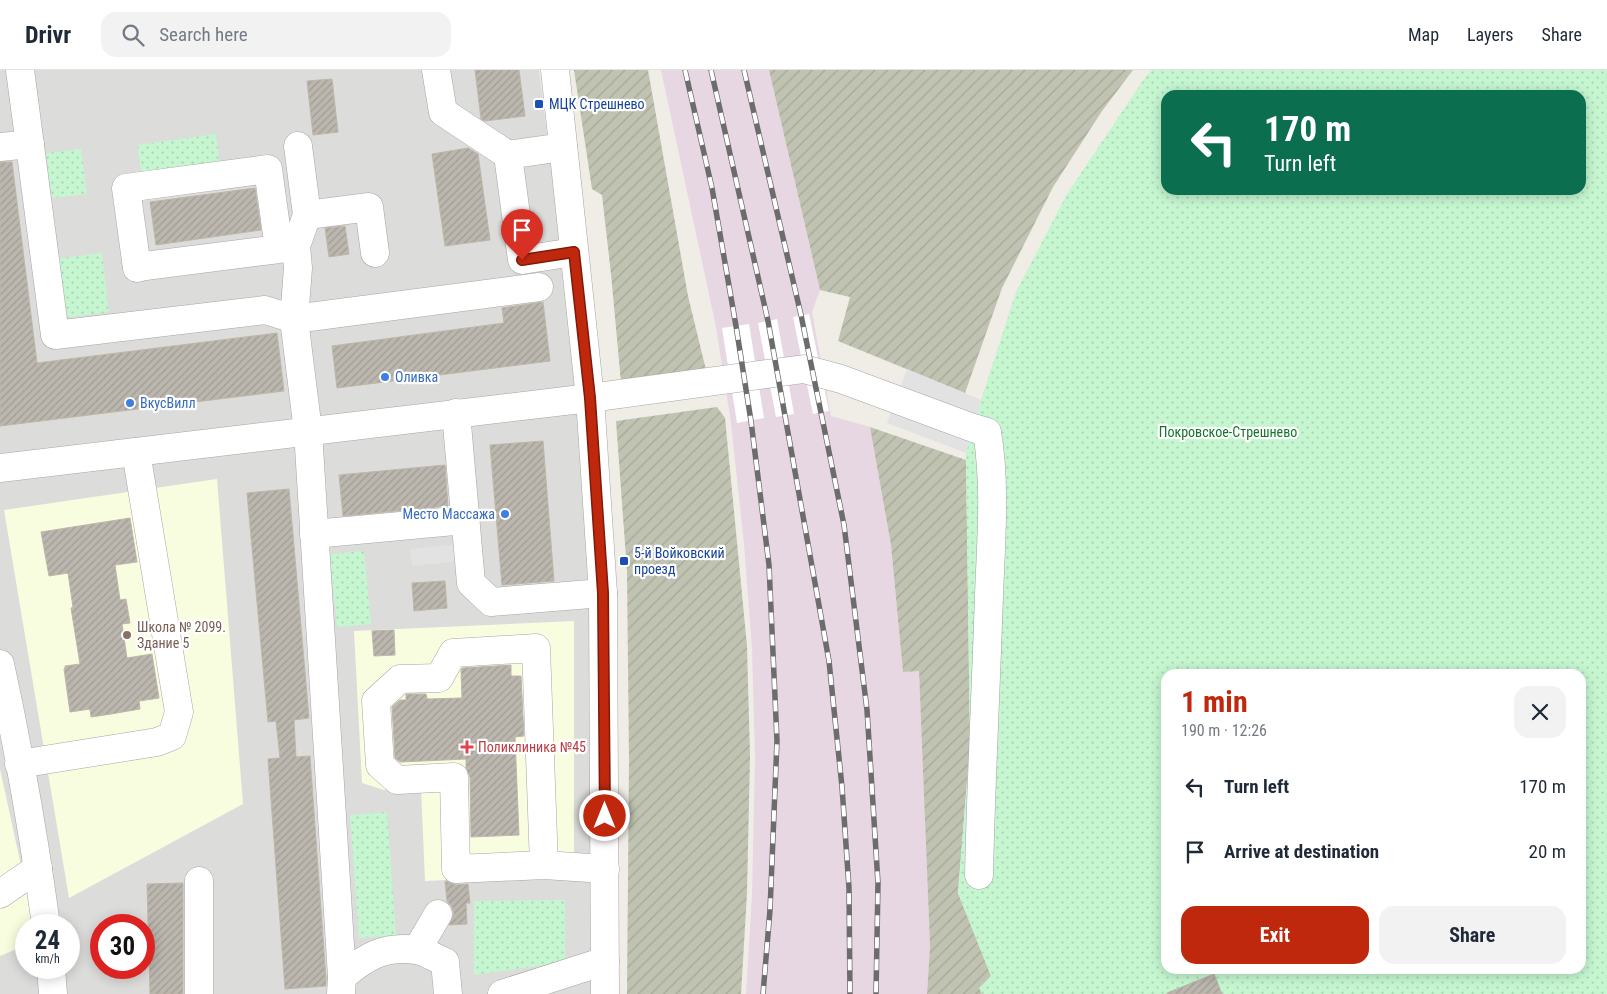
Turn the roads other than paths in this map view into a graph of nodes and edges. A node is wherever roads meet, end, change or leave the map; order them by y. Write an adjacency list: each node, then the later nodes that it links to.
1 (20, 70): 4 (street)
2 (436, 70): 8 (street)
3 (555, 70): 7 (street)
4 (30, 144): 6 (street); 14 (street)
5 (298, 146): 9 (street)
6 (0, 147)
7 (563, 148): 8 (street); 11 (street)
8 (508, 155): 11 (street)
9 (307, 215): 10 (street); 12 (street)
10 (287, 247): 10 (street); 14 (street)
11 (574, 252): 15 (street)
12 (375, 254)
13 (539, 287): 14 (street)
14 (294, 319): 17 (street)
15 (590, 398): 16 (street); 22 (street); 28 (street)
16 (456, 413): 17 (street); 20 (street)
17 (308, 431): 18 (street); 21 (street)
18 (136, 452): 19 (street); 24 (street)
19 (0, 468)
20 (466, 520): 21 (street); 22 (street)
21 (314, 534): 36 (street)
22 (603, 593): 27 (street)
23 (0, 664): 24 (street)
24 (19, 764): 26 (street)
25 (544, 865): 25 (street); 27 (street)
26 (38, 868): 30 (street); 31 (street)
27 (605, 870): 34 (street)
28 (979, 875)
29 (199, 881): 38 (street)
30 (0, 894)
31 (44, 914)
32 (438, 914): 33 (street)
33 (417, 950): 36 (street); 39 (street)
34 (605, 962): 40 (street); 41 (street)
35 (52, 979): 37 (street)
36 (341, 986)
37 (53, 994)
38 (199, 994)
39 (448, 994)
40 (502, 994)
41 (605, 994)

